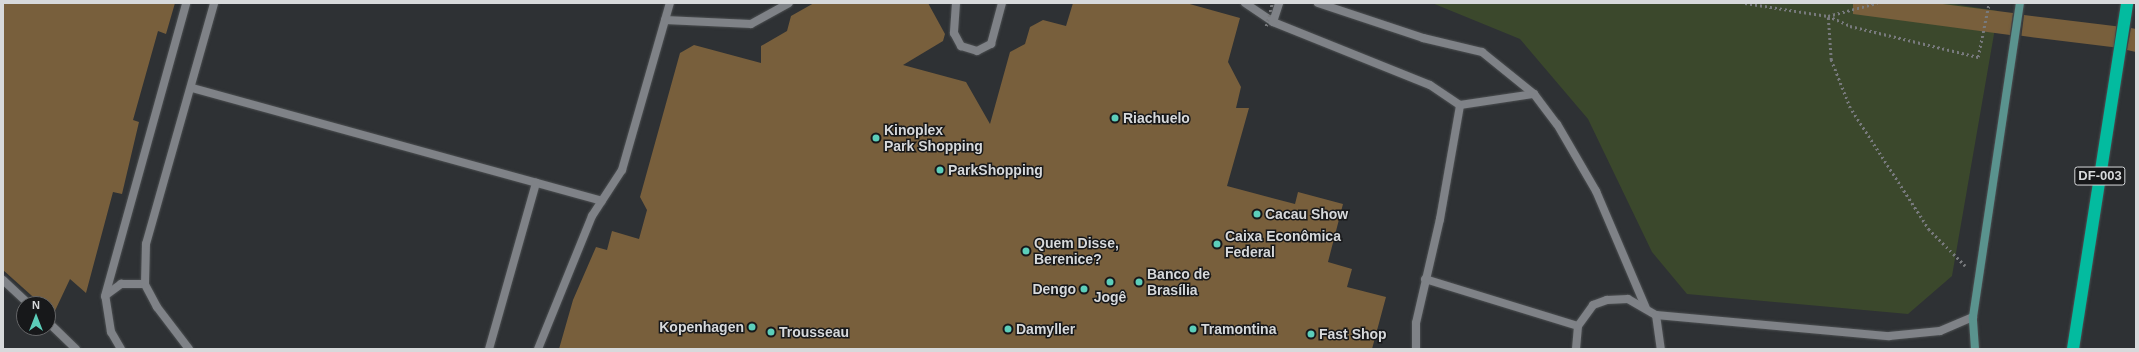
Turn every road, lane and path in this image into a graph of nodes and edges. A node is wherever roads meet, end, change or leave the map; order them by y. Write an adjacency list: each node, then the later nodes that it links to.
1 (186, 3): 29 (lane)
2 (214, 3): 19 (lane)
3 (670, 3): 17 (lane)
4 (788, 3): 17 (lane)
5 (956, 3): 6 (lane)
6 (1002, 3)
7 (1245, 3): 18 (lane)
8 (1272, 3): 18 (path, bridge)
9 (1279, 3): 18 (lane)
10 (1318, 3): 20 (lane)
11 (1744, 3): 16 (path)
12 (1877, 3): 16 (path)
13 (1989, 3): 16 (path)
14 (2020, 3): 24 (street)
15 (2126, 3): 44 (highway, DF-003)
16 (1828, 16): 24 (path)
17 (665, 20): 23 (lane)
18 (1270, 24): 21 (lane)
19 (192, 88): 22 (lane); 27 (lane)
20 (1534, 94): 21 (lane); 30 (lane)
21 (1460, 105): 25 (lane)
22 (536, 183): 23 (lane); 38 (lane)
23 (602, 201): 39 (lane)
24 (1980, 272): 32 (street)
25 (1425, 279): 33 (lane); 40 (lane)
26 (3, 280): 28 (lane)
27 (145, 284): 29 (lane); 37 (lane)
28 (20, 296)
29 (105, 296): 36 (lane)
30 (1646, 308): 31 (lane); 33 (lane)
31 (1656, 315): 32 (lane); 42 (lane)
32 (1973, 317): 43 (street)
33 (1578, 326): 41 (lane)
34 (56, 330): 35 (lane)
35 (76, 349)
36 (121, 349)
37 (189, 349)
38 (489, 349)
39 (538, 349)
40 (1416, 349)
41 (1576, 349)
42 (1661, 349)
43 (1975, 349)
44 (2073, 349)

